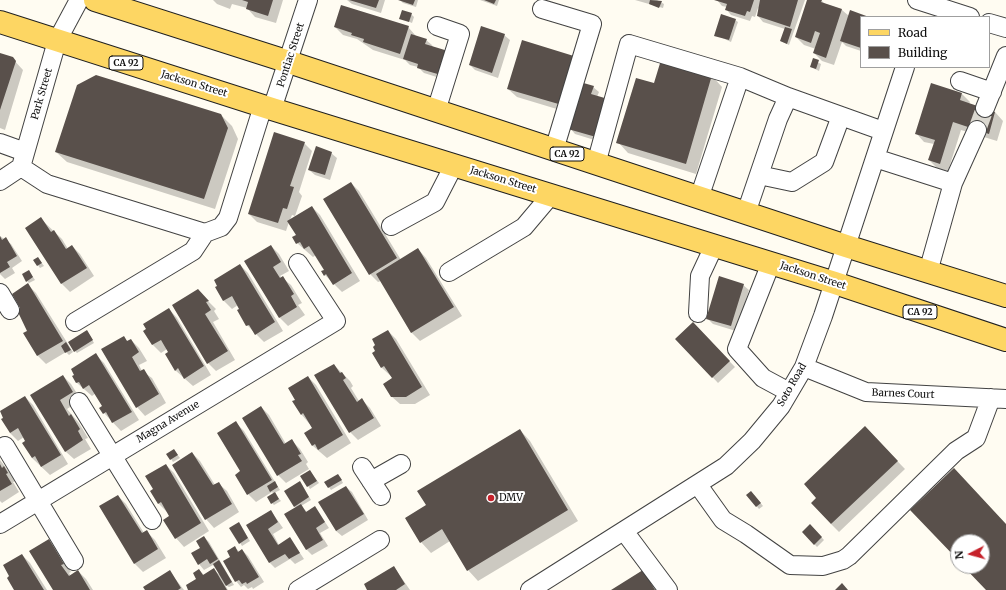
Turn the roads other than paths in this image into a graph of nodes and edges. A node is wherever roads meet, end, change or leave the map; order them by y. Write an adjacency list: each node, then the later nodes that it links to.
1 (79, 0): 11 (street, Park Street)
2 (95, 0): 13 (main road, CA 92)
3 (308, 0): 13 (street, Pontiac Street)
4 (923, 5): 6 (street)
5 (542, 9): 24 (street)
6 (966, 16)
7 (0, 22): 11 (main road, Jackson Street / CA 92)
8 (990, 23): 10 (street)
9 (437, 26): 19 (street)
10 (1006, 28)
11 (57, 41): 18 (main road, Jackson Street / CA 92); 26 (street, Park Street)
12 (1006, 56): 16 (street)
13 (289, 62): 18 (street, Pontiac Street); 19 (main road, CA 92)
14 (905, 68): 22 (street, Soto Road)
15 (740, 77): 17 (street); 27 (street); 33 (street)
16 (960, 81)
17 (788, 97): 20 (street); 29 (street)
18 (268, 108): 28 (main road, Jackson Street / CA 92); 36 (street, Pontiac Street)
19 (436, 111): 24 (main road, CA 92)
20 (841, 116): 22 (street); 29 (street)
21 (977, 130): 31 (street)
22 (883, 131): 25 (street, Soto Road)
23 (0, 143): 26 (street)
24 (554, 150): 27 (main road, CA 92)
25 (875, 158): 31 (street); 38 (street, Soto Road)
26 (23, 160): 30 (street); 36 (street)
27 (596, 164): 33 (main road, CA 92)
28 (454, 165): 32 (main road, Jackson Street / CA 92); 35 (street)
29 (759, 175): 34 (street)
30 (0, 181)
31 (953, 183): 42 (street)
32 (551, 195): 37 (main road, Jackson Street / CA 92); 41 (street)
33 (699, 198): 34 (main road, CA 92)
34 (746, 213): 38 (main road, CA 92)
35 (391, 226)
36 (205, 232): 48 (street)
37 (714, 246): 40 (main road, Jackson Street / CA 92); 47 (street)
38 (846, 246): 42 (main road, CA 92); 43 (street, Soto Road)
39 (298, 263): 55 (street, Magna Avenue)
40 (771, 263): 43 (main road, Jackson Street / CA 92); 51 (street)
41 (449, 272)
42 (928, 272): 45 (main road, CA 92)
43 (835, 283): 49 (main road, Jackson Street / CA 92); 50 (street, Soto Road)
44 (0, 293): 46 (street)
45 (1006, 296)
46 (10, 310)
47 (698, 313)
48 (75, 322)
49 (1006, 340)
50 (804, 367): 51 (street, Soto Road); 52 (street, Barnes Court)
51 (789, 392): 57 (street, Soto Road)
52 (998, 398): 57 (street)
53 (79, 402): 55 (street)
54 (5, 446): 59 (street)
55 (113, 456): 59 (street, Magna Avenue); 60 (street)
56 (401, 464): 58 (street)
57 (698, 484): 62 (street, Soto Road)
58 (381, 496)
59 (38, 501): 61 (street, Magna Avenue); 64 (street)
60 (152, 520)
61 (0, 524)
62 (624, 531): 66 (street, Soto Road); 67 (street)
63 (380, 540): 65 (street)
64 (74, 561)
65 (298, 590)
66 (530, 590)
67 (668, 590)

